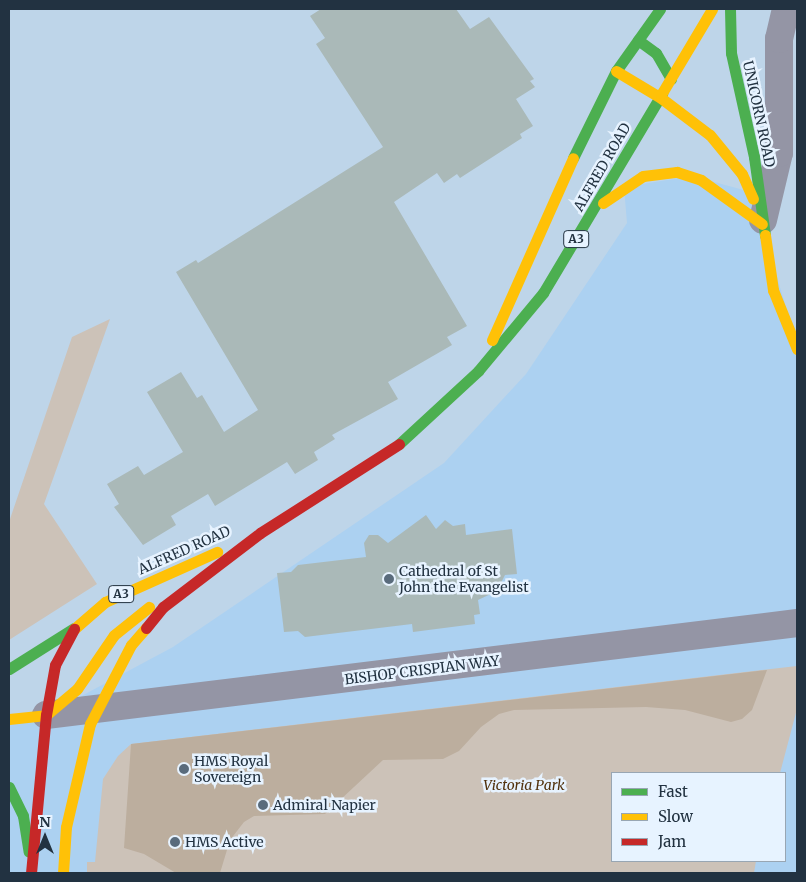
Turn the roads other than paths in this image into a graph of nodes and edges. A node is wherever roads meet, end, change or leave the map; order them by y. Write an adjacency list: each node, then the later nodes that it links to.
1 (660, 9): 5 (main road, A3)
2 (712, 9): 7 (main road, A3)
3 (730, 9): 10 (main road, UNICORN ROAD)
4 (786, 9): 10 (street)
5 (638, 40): 6 (main road, A3); 7 (main road)
6 (616, 71): 8 (main road, UNICORN ROAD); 12 (main road, ALFRED ROAD / A3)
7 (671, 79): 8 (main road, A3)
8 (661, 98): 9 (main road, ALFRED ROAD / A3); 10 (main road, UNICORN ROAD)
9 (596, 209): 10 (main road); 12 (main road, ALFRED ROAD / A3)
10 (762, 224): 11 (main road, UNICORN ROAD)
11 (797, 348)
12 (478, 371): 13 (main road, ALFRED ROAD / A3)
13 (260, 533): 14 (main road, ALFRED ROAD / A3); 16 (main road, ALFRED ROAD / A3)
14 (195, 582): 18 (main road, ALFRED ROAD / A3); 19 (main road, A3)
15 (797, 623): 18 (street, BISHOP CRISPIAN WAY)
16 (74, 628): 17 (main road); 19 (main road, ALFRED ROAD / A3)
17 (9, 670)
18 (96, 710): 19 (street, BISHOP CRISPIAN WAY); 23 (main road, A3)
19 (46, 715): 20 (main road); 22 (main road, A3)
20 (9, 719)
21 (9, 786): 22 (main road)
22 (31, 871)
23 (63, 873)

